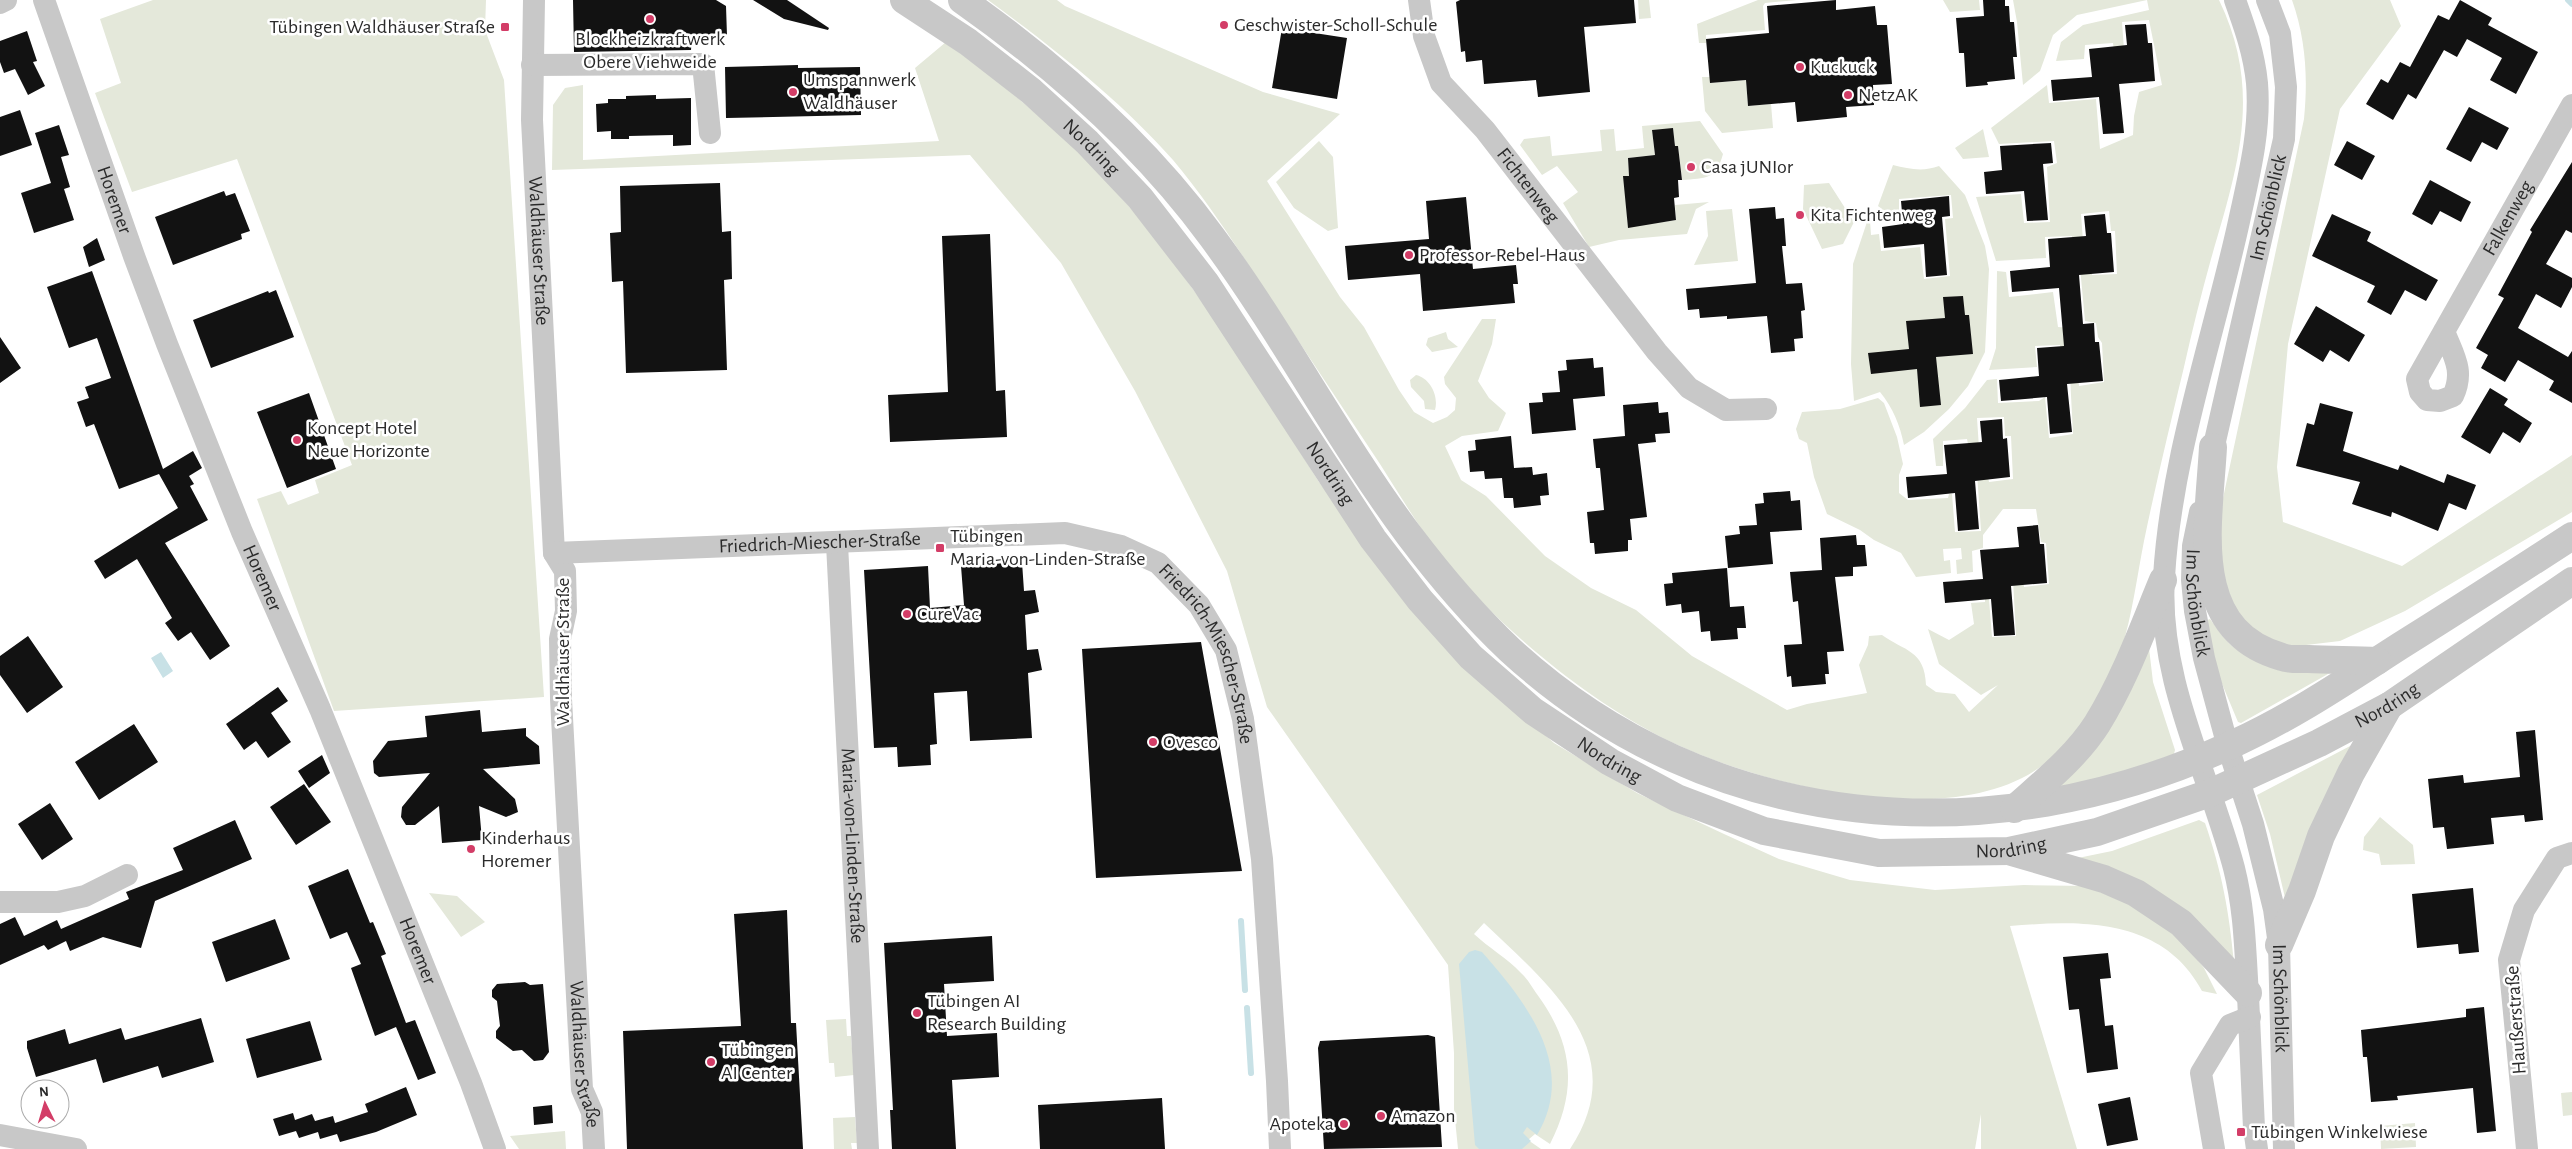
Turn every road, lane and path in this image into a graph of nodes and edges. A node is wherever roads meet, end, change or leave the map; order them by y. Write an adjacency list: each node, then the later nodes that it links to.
1 (6, 0): 9 (street)
2 (44, 0): 36 (street, Horemer)
3 (534, 0): 10 (street, Waldhäuser Straße)
4 (904, 0): 28 (street, Nordring)
5 (962, 0): 27 (street, Nordring)
6 (1418, 0): 14 (street, Fichtenweg)
7 (2235, 0): 19 (street, Im Schönblick)
8 (2267, 0): 15 (street, Im Schönblick)
9 (0, 3)
10 (532, 65): 12 (street); 18 (street, Waldhäuser Straße)
11 (2572, 105): 13 (street, Falkenweg)
12 (710, 133)
13 (2444, 331)
14 (1766, 409)
15 (2213, 447): 21 (street); 23 (street, Im Schönblick)
16 (2572, 536): 21 (street, Nordring)
17 (837, 544): 18 (street, Friedrich-Miescher-Straße); 38 (street, Maria-von-Linden-Straße); 39 (street, Friedrich-Miescher-Straße)
18 (554, 553): 37 (street, Waldhäuser Straße)
19 (2163, 580): 24 (street, Im Schönblick); 27 (street)
20 (2572, 581): 22 (street, Nordring)
21 (2377, 661): 23 (street, Nordring)
22 (2389, 706): 25 (street, Nordring); 32 (street)
23 (2228, 747): 24 (street, Nordring); 25 (street, Im Schönblick)
24 (2198, 759): 26 (street, Im Schönblick); 27 (street, Nordring)
25 (2238, 780): 26 (street, Nordring); 32 (street, Im Schönblick)
26 (2210, 793): 28 (street, Nordring); 33 (street, Im Schönblick)
27 (2014, 809)
28 (2008, 851): 33 (street)
29 (2572, 853): 43 (street, Haußerstraße)
30 (127, 875): 31 (street)
31 (0, 902)
32 (2279, 945): 42 (street, Im Schönblick)
33 (2249, 1005): 40 (street, Im Schönblick); 41 (street, Im Schönblick)
34 (0, 1135): 35 (street)
35 (76, 1149)
36 (494, 1149)
37 (594, 1149)
38 (868, 1149)
39 (1280, 1149)
40 (2214, 1149)
41 (2257, 1149)
42 (2284, 1149)
43 (2527, 1149)

